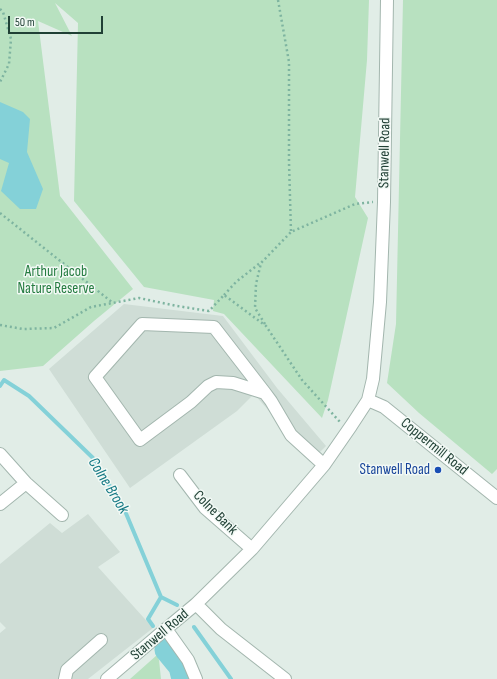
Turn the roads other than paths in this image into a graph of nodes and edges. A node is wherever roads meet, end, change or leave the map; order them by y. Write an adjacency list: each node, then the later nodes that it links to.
1 (388, 0): 3 (street, Stanwell Road)
2 (265, 393): 2 (street); 5 (street)
3 (368, 400): 5 (street, Stanwell Road); 8 (street, Coppermill Road)
4 (0, 454): 7 (street)
5 (324, 465): 11 (street, Stanwell Road)
6 (180, 474): 11 (street, Colne Bank)
7 (26, 483): 9 (street); 10 (street)
8 (497, 498)
9 (0, 504)
10 (62, 515)
11 (252, 549): 12 (street, Stanwell Road)
12 (196, 604): 13 (street, Stanwell Road); 18 (street)
13 (163, 631): 16 (street, Stanwell Road); 17 (street)
14 (100, 640): 15 (street)
15 (65, 679)
16 (107, 679)
17 (196, 679)
18 (285, 679)

